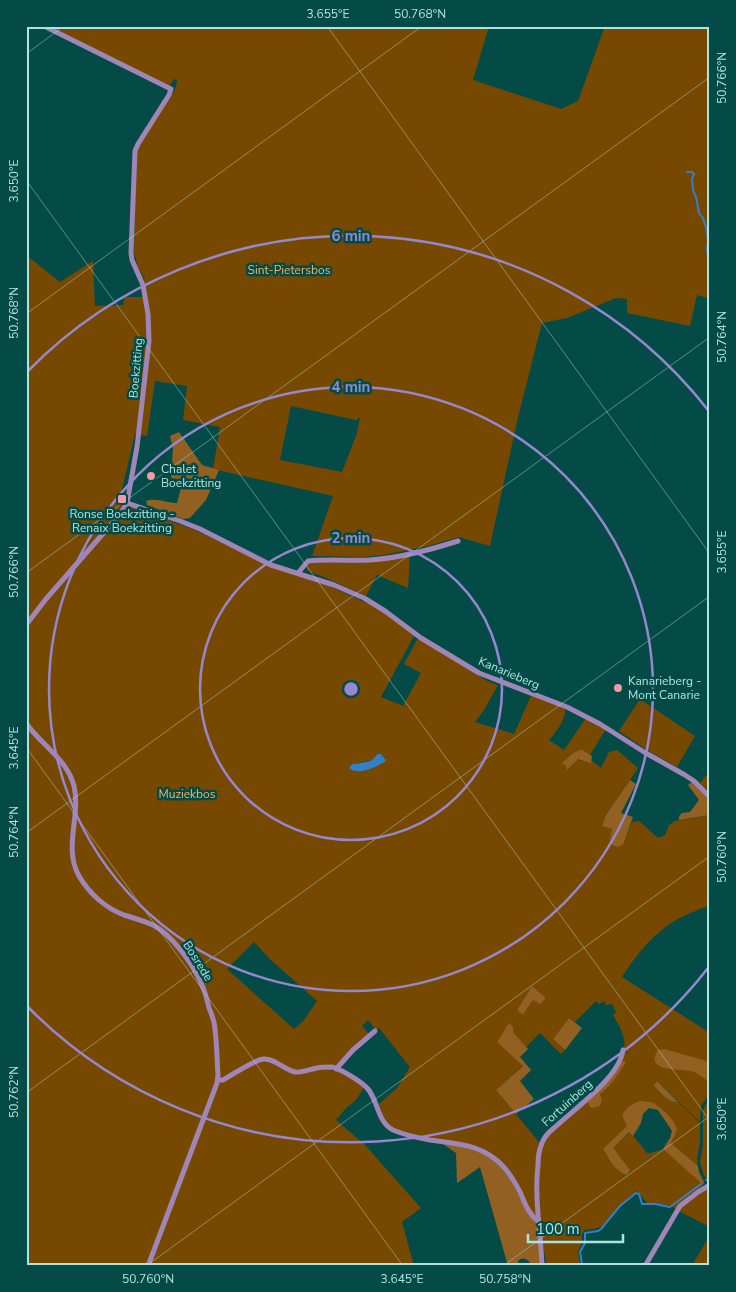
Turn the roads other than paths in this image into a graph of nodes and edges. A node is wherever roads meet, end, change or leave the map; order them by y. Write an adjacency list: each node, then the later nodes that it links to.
1 (44, 26): 2 (street, Boekzitting)
2 (127, 503): 4 (street); 5 (street, Boekzitting)
3 (458, 541): 4 (street)
4 (298, 573): 7 (street, Kanarieberg)
5 (26, 624)
6 (26, 723): 11 (street, Bosrede)
7 (710, 797)
8 (375, 1031): 10 (street)
9 (623, 1050): 13 (street, Fortuinberg)
10 (336, 1068): 11 (street); 13 (street)
11 (218, 1080): 14 (street, Bosrede)
12 (710, 1185): 16 (street)
13 (538, 1221): 15 (street, Fortuinberg)
14 (148, 1266)
15 (542, 1266)
16 (645, 1266)

